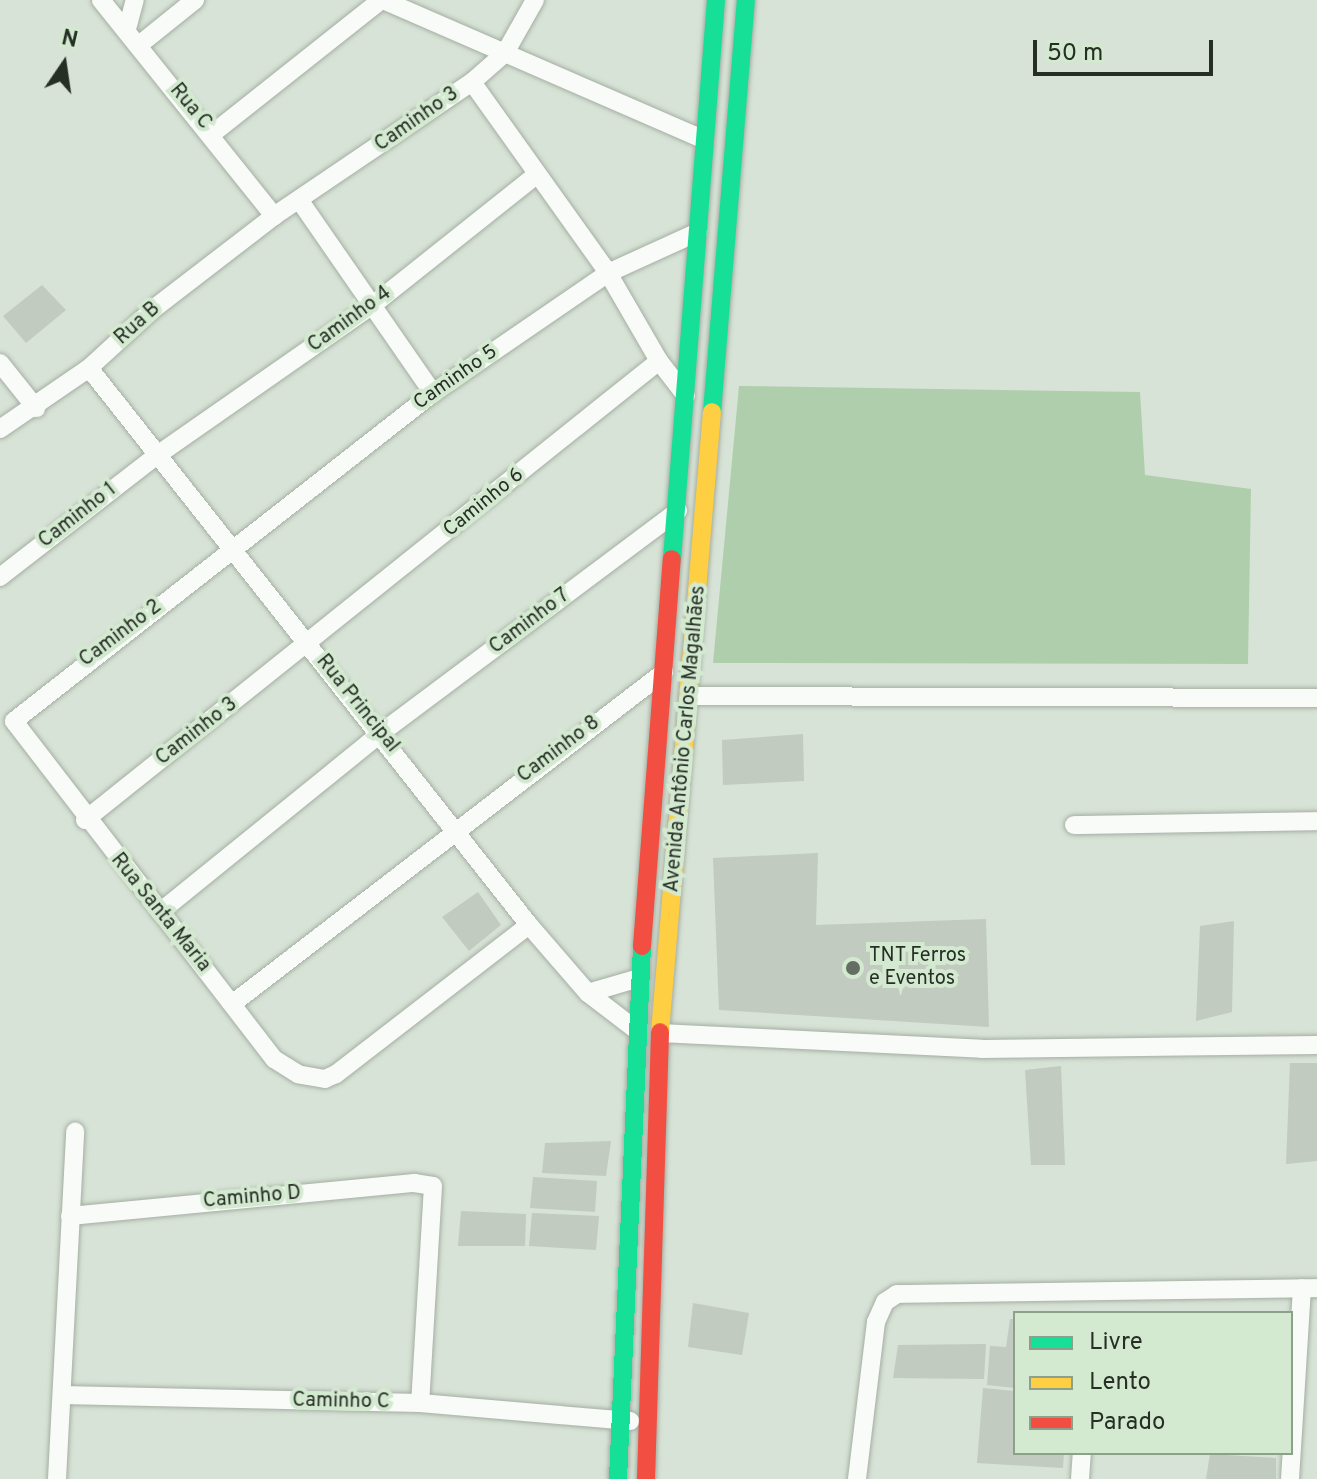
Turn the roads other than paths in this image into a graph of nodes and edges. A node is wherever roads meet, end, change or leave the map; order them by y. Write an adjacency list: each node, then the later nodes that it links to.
1 (101, 0): 8 (street, Rua C)
2 (135, 0): 8 (street)
3 (195, 0): 9 (street)
4 (382, 0): 10 (street); 12 (street)
5 (535, 0): 10 (street, Caminho 3)
6 (716, 0): 13 (main road, Avenida Antônio Carlos Magalhães)
7 (746, 0): 34 (main road, Avenida Antônio Carlos Magalhães)
8 (127, 29): 9 (street, Rua C)
9 (139, 45): 12 (street, Rua C)
10 (505, 53): 11 (street, Caminho 3); 13 (street)
11 (472, 82): 14 (street); 15 (street, Caminho 3)
12 (212, 134): 16 (street, Rua C)
13 (705, 140): 17 (main road, Avenida Antônio Carlos Magalhães)
14 (536, 175): 18 (street); 19 (street, Caminho 4)
15 (300, 201): 16 (street, Caminho 3); 19 (street)
16 (274, 216): 22 (street, Rua B)
17 (698, 232): 18 (street, Caminho 5); 24 (main road, Avenida Antônio Carlos Magalhães)
18 (608, 273): 20 (street); 23 (street, Caminho 5)
19 (374, 304): 23 (street); 27 (street, Caminho 4)
20 (659, 361): 24 (street); 31 (street, Caminho 6)
21 (0, 363): 25 (street)
22 (89, 368): 25 (street, Rua B); 27 (street, Rua Principal)
23 (433, 393): 29 (street, Caminho 5)
24 (686, 396): 28 (main road, Avenida Antônio Carlos Magalhães)
25 (36, 408): 26 (street, Rua B)
26 (0, 429)
27 (156, 456): 29 (street, Rua Principal); 30 (street, Caminho 1)
28 (678, 511): 32 (main road, Avenida Antônio Carlos Magalhães); 37 (street, Caminho 7)
29 (232, 550): 31 (street, Rua Principal); 36 (street, Caminho 2)
30 (0, 577)
31 (309, 645): 37 (street, Rua Principal); 38 (street, Caminho 3)
32 (664, 672): 33 (main road, Avenida Antônio Carlos Magalhães); 41 (street, Caminho 8)
33 (662, 695): 34 (main road); 44 (main road, Avenida Antônio Carlos Magalhães)
34 (691, 696): 35 (street); 48 (main road, Avenida Antônio Carlos Magalhães)
35 (1317, 698)
36 (14, 721): 38 (street, Rua Santa Maria)
37 (381, 733): 41 (street, Rua Principal); 42 (street)
38 (85, 820): 42 (street, Rua Santa Maria)
39 (1317, 821): 40 (street)
40 (1074, 825)
41 (457, 829): 43 (street, Rua Principal); 46 (street)
42 (160, 912): 46 (street, Rua Santa Maria)
43 (529, 925): 45 (street, Rua Principal); 46 (street, Rua Santa Maria)
44 (639, 978): 45 (street); 47 (main road, Avenida Antônio Carlos Magalhães)
45 (588, 993): 47 (street, Rua Principal)
46 (232, 1004)
47 (636, 1030): 48 (main road); 57 (main road, Avenida Antônio Carlos Magalhães)
48 (660, 1033): 49 (street); 58 (main road, Avenida Antônio Carlos Magalhães)
49 (1317, 1045)
50 (75, 1131): 51 (street)
51 (70, 1216): 55 (street); 56 (street, Caminho D)
52 (1310, 1288): 53 (street); 59 (street)
53 (1097, 1293): 54 (street); 65 (street)
54 (1095, 1311)
55 (62, 1395): 56 (street, Caminho C); 62 (street)
56 (420, 1403): 57 (street, Caminho C)
57 (621, 1420): 58 (street, Caminho C); 63 (main road, Avenida Antônio Carlos Magalhães)
58 (649, 1422): 64 (main road, Avenida Antônio Carlos Magalhães)
59 (1293, 1450)
60 (1082, 1455): 66 (street)
61 (1293, 1455): 67 (street)
62 (57, 1479)
63 (618, 1479)
64 (646, 1479)
65 (857, 1479)
66 (1080, 1479)
67 (1290, 1479)

